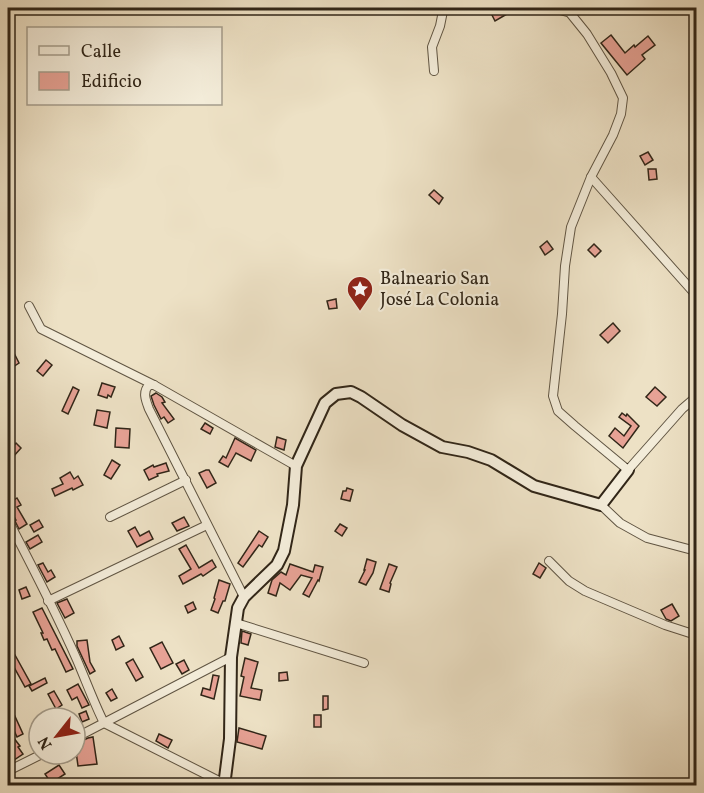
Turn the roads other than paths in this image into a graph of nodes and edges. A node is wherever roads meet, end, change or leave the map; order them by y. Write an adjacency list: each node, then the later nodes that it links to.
1 (445, 8): 4 (street)
2 (557, 8): 3 (street)
3 (568, 10): 5 (street)
4 (434, 70)
5 (591, 177): 6 (street); 11 (street)
6 (696, 295)
7 (29, 306): 8 (street)
8 (154, 385): 10 (street); 12 (street)
9 (696, 397): 11 (street)
10 (296, 466): 13 (street); 19 (street)
11 (628, 470): 13 (street)
12 (186, 480): 14 (street); 16 (street)
13 (601, 505): 17 (street)
14 (110, 517)
15 (8, 520): 20 (street)
16 (207, 525): 19 (street); 20 (street)
17 (696, 551)
18 (549, 561): 22 (street)
19 (244, 597): 21 (street)
20 (48, 601): 25 (street)
21 (236, 623): 23 (street); 24 (street)
22 (696, 635)
23 (231, 657): 25 (street); 29 (street)
24 (364, 663)
25 (105, 723): 26 (street); 29 (street)
26 (87, 732)
27 (27, 762): 28 (street)
28 (8, 771)
29 (225, 785)

